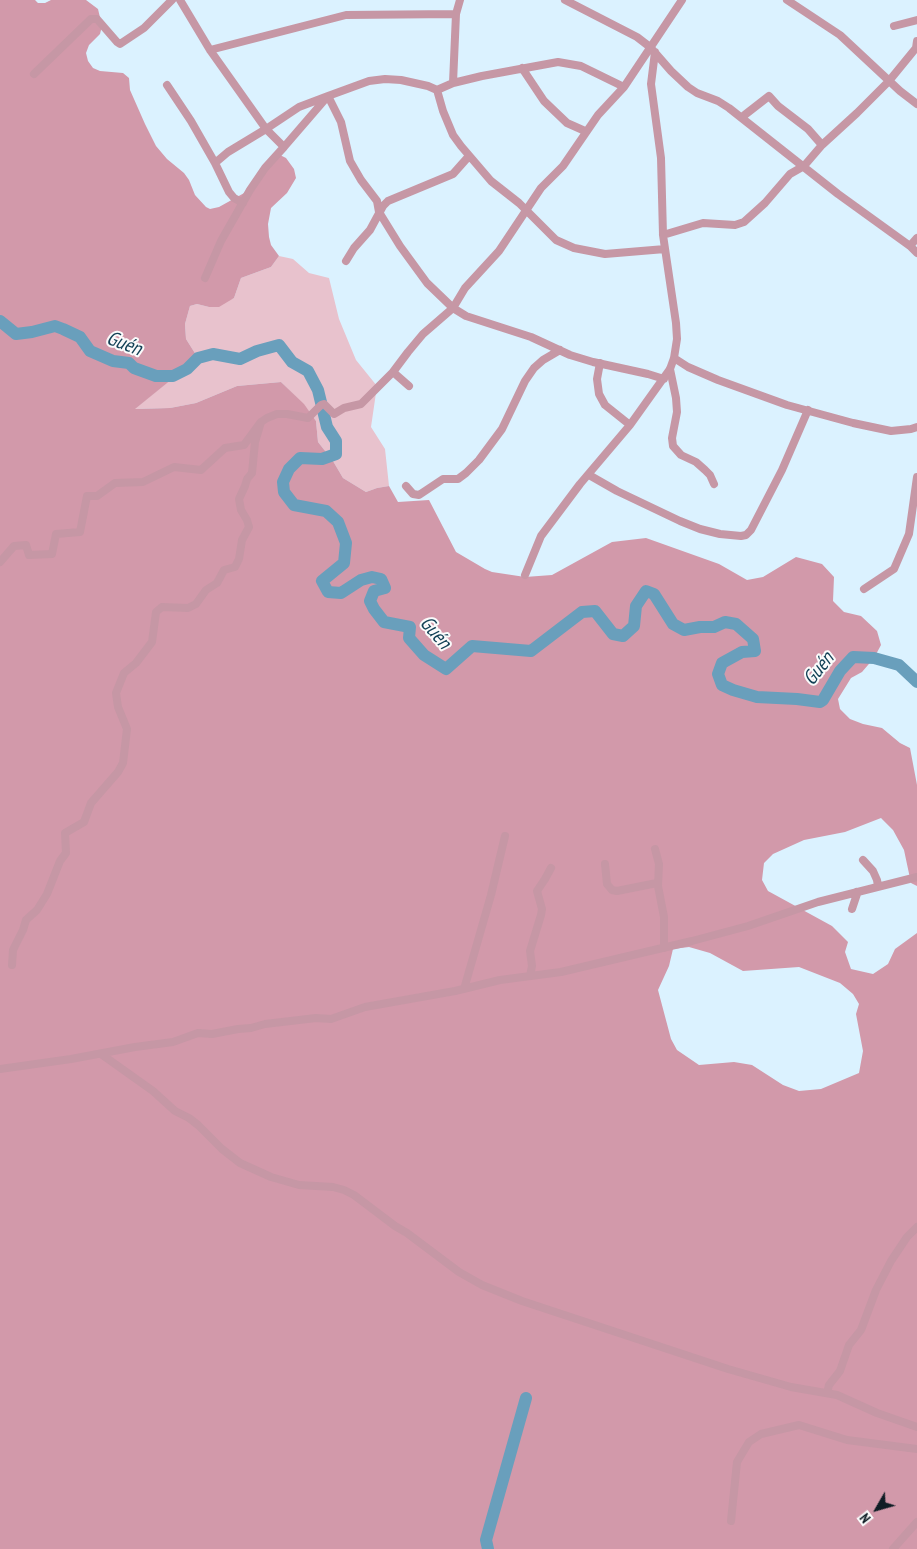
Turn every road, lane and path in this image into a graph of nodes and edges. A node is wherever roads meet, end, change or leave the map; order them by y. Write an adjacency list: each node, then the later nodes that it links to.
1 (172, 0): 14 (street)
2 (180, 0): 11 (street)
3 (460, 0): 7 (street)
4 (565, 0): 12 (street)
5 (682, 0): 12 (street)
6 (788, 0): 15 (street)
7 (456, 14): 11 (street); 16 (street)
8 (917, 20): 9 (street)
9 (894, 26)
10 (917, 41): 15 (street)
11 (210, 50): 23 (street)
12 (652, 50): 18 (street); 22 (street); 33 (street)
13 (522, 68): 16 (street); 18 (street); 24 (street)
14 (34, 74)
15 (888, 81): 21 (street); 25 (street)
16 (453, 83): 19 (street)
17 (167, 85): 28 (street)
18 (624, 87): 24 (street)
19 (437, 90): 20 (street); 27 (street)
20 (328, 96): 23 (street); 26 (street); 32 (street)
21 (917, 104)
22 (742, 117): 25 (street); 29 (street)
23 (266, 129): 26 (street); 28 (street)
24 (586, 131): 31 (street)
25 (822, 145): 29 (street)
26 (284, 147): 30 (street)
27 (469, 156): 31 (street); 32 (street)
28 (215, 163): 30 (street)
29 (804, 166): 33 (street); 35 (street)
30 (243, 203): 39 (street)
31 (526, 211): 36 (street); 40 (street)
32 (378, 212): 38 (street); 40 (street)
33 (663, 235): 36 (street)
34 (917, 238): 35 (street)
35 (910, 246): 37 (street)
36 (665, 249): 42 (street)
37 (917, 253)
38 (346, 261)
39 (205, 278)
40 (453, 308): 41 (street); 45 (street)
41 (560, 350): 43 (street); 55 (street)
42 (674, 358): 44 (street); 48 (street)
43 (600, 363): 46 (street); 50 (street)
44 (670, 369): 46 (street); 54 (street)
45 (393, 372): 47 (street); 49 (street)
46 (664, 379): 50 (street)
47 (409, 386)
48 (808, 410): 51 (street); 52 (street)
49 (261, 422): 57 (street); 71 (street)
50 (630, 426): 52 (street)
51 (917, 427)
52 (589, 475): 58 (street)
53 (917, 477): 56 (street)
54 (714, 484)
55 (406, 486)
56 (916, 488): 59 (street)
57 (0, 562)
58 (525, 575)
59 (864, 589)
60 (505, 836): 73 (street)
61 (655, 849): 66 (street)
62 (863, 860): 67 (street)
63 (605, 864): 66 (street)
64 (551, 868): 72 (street)
65 (917, 877): 67 (street)
66 (657, 883): 70 (street)
67 (878, 886): 68 (street)
68 (856, 892): 69 (street); 70 (street)
69 (852, 909)
70 (664, 948): 72 (street)
71 (12, 965)
72 (530, 976): 73 (street)
73 (464, 989): 74 (street)
74 (101, 1054): 75 (street); 77 (street)
75 (0, 1069)
76 (917, 1227): 77 (street)
77 (827, 1393): 78 (street)
78 (917, 1427)
79 (917, 1448): 80 (street)
80 (731, 1521)
81 (917, 1522): 82 (street)
82 (893, 1549)

